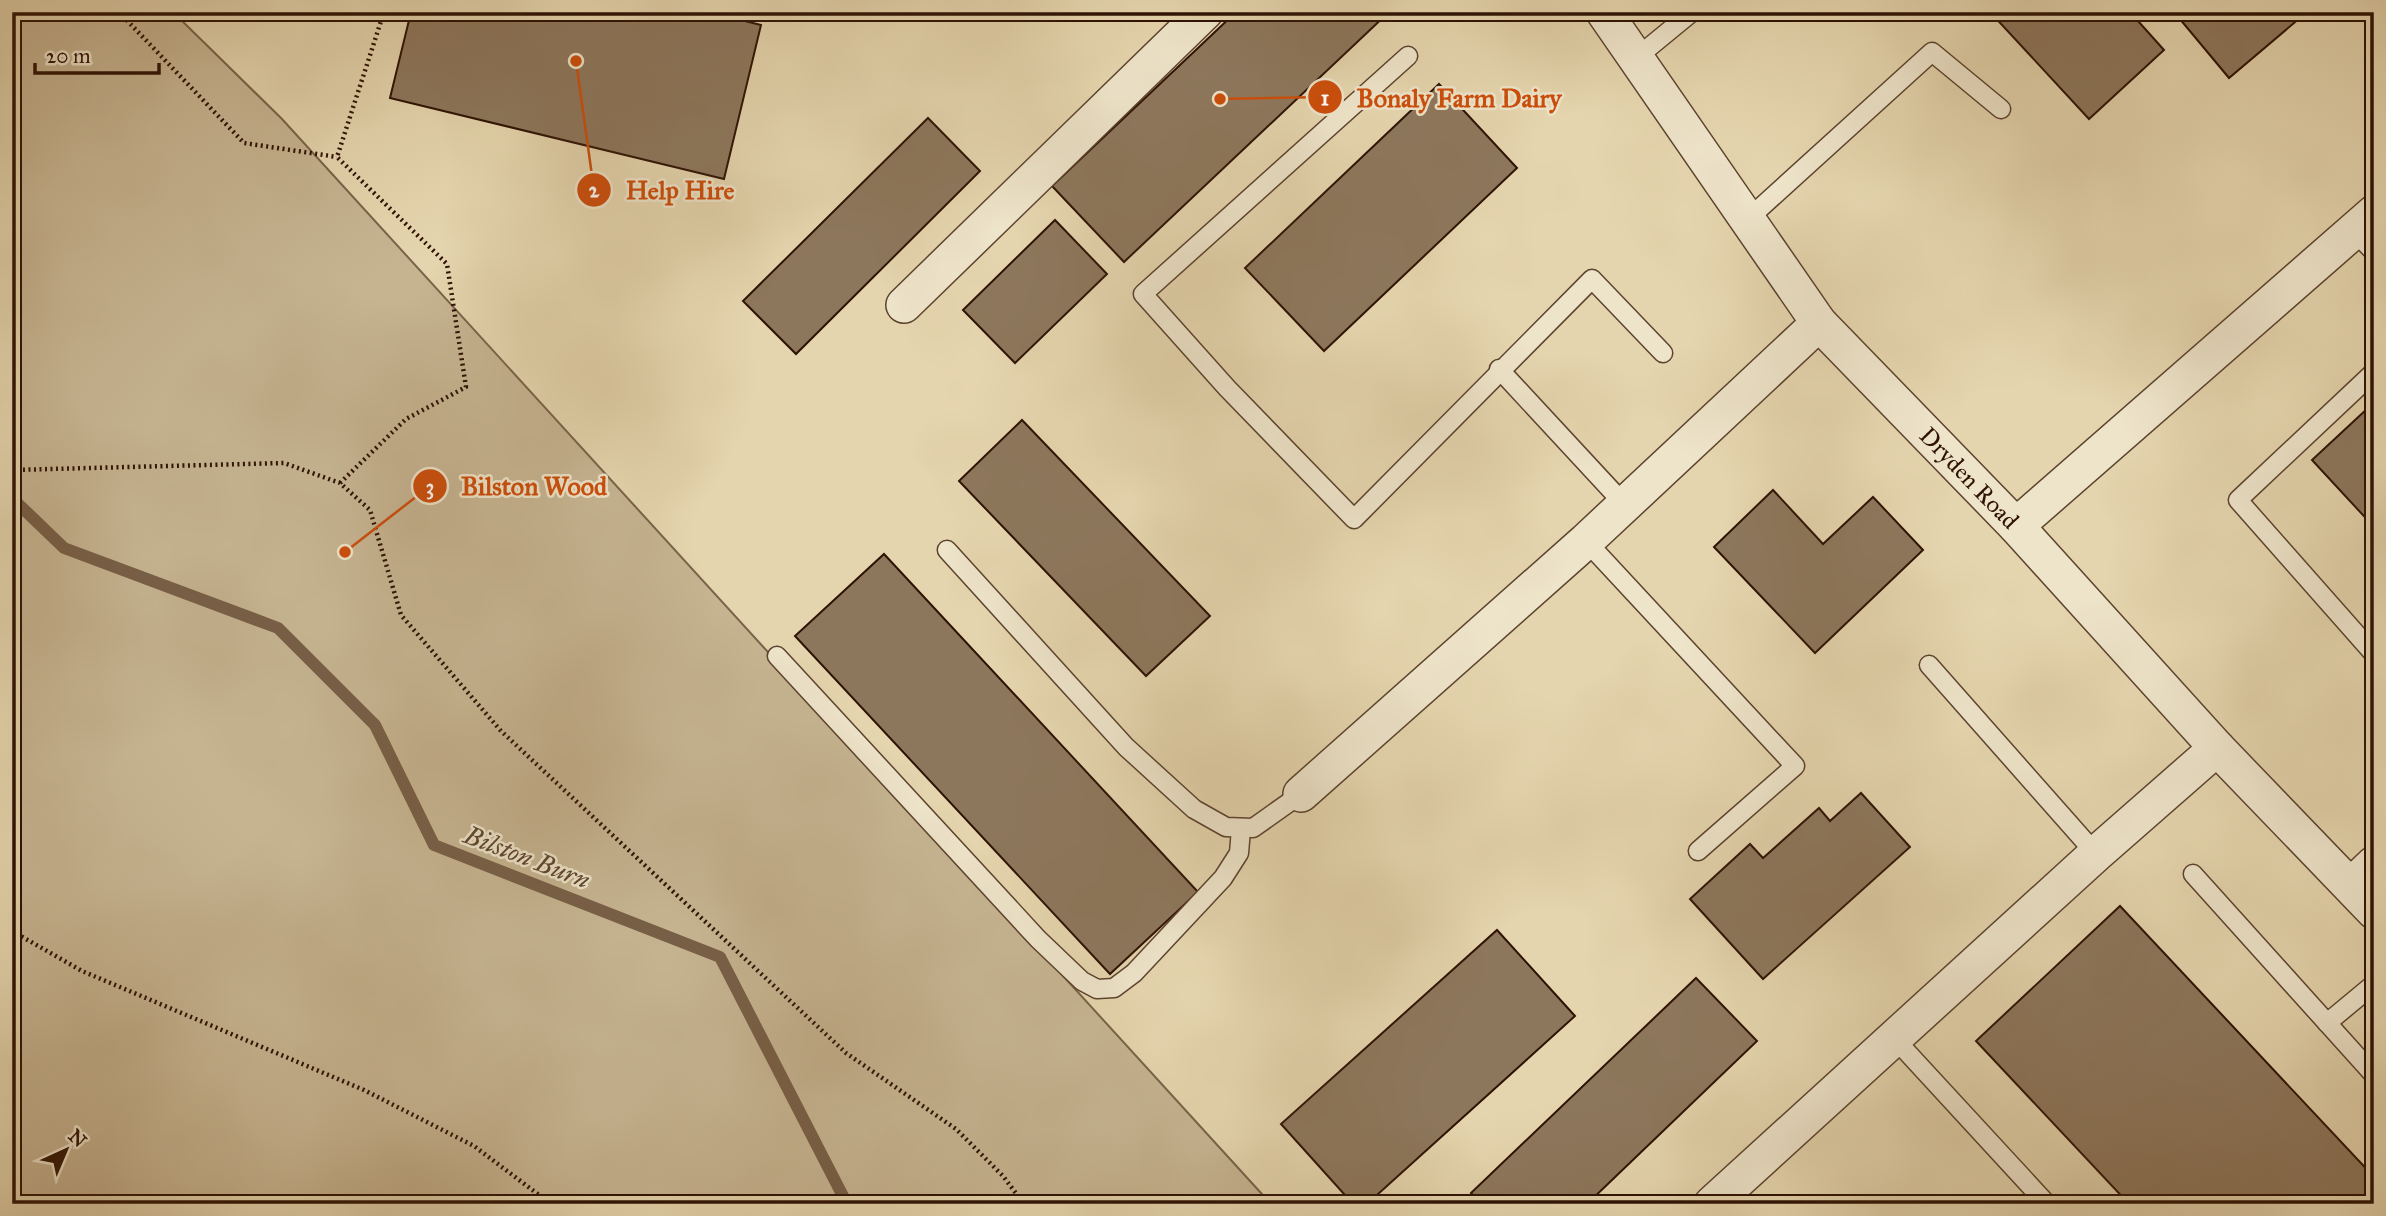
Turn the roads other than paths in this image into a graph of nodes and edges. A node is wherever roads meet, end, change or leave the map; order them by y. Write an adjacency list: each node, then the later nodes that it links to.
1 (1205, 12): 9 (street)
2 (1604, 12): 5 (street, Dryden Road)
3 (1692, 12): 5 (lane)
4 (1408, 56): 12 (lane)
5 (1636, 58): 7 (street, Dryden Road)
6 (2001, 109): 7 (lane)
7 (1748, 219): 10 (street, Dryden Road)
8 (2367, 232): 15 (street)
9 (904, 305)
10 (1819, 323): 14 (street); 15 (street, Dryden Road)
11 (1663, 353): 12 (lane)
12 (1499, 369): 14 (lane)
13 (2374, 372): 18 (lane)
14 (1625, 505): 16 (street)
15 (2016, 526): 21 (street, Dryden Road)
16 (1586, 541): 22 (street); 24 (lane)
17 (947, 550): 23 (lane)
18 (2374, 654)
19 (777, 656): 23 (lane)
20 (1929, 665): 25 (lane)
21 (2217, 748): 25 (street); 27 (street, Dryden Road)
22 (1301, 794): 23 (lane)
23 (1241, 829)
24 (1698, 851)
25 (2096, 854): 30 (street)
26 (2193, 874): 29 (lane)
27 (2366, 887)
28 (2374, 984): 29 (lane)
29 (2327, 1023): 31 (lane)
30 (1894, 1038): 32 (street); 33 (lane)
31 (2374, 1076)
32 (1712, 1204)
33 (2047, 1204)

